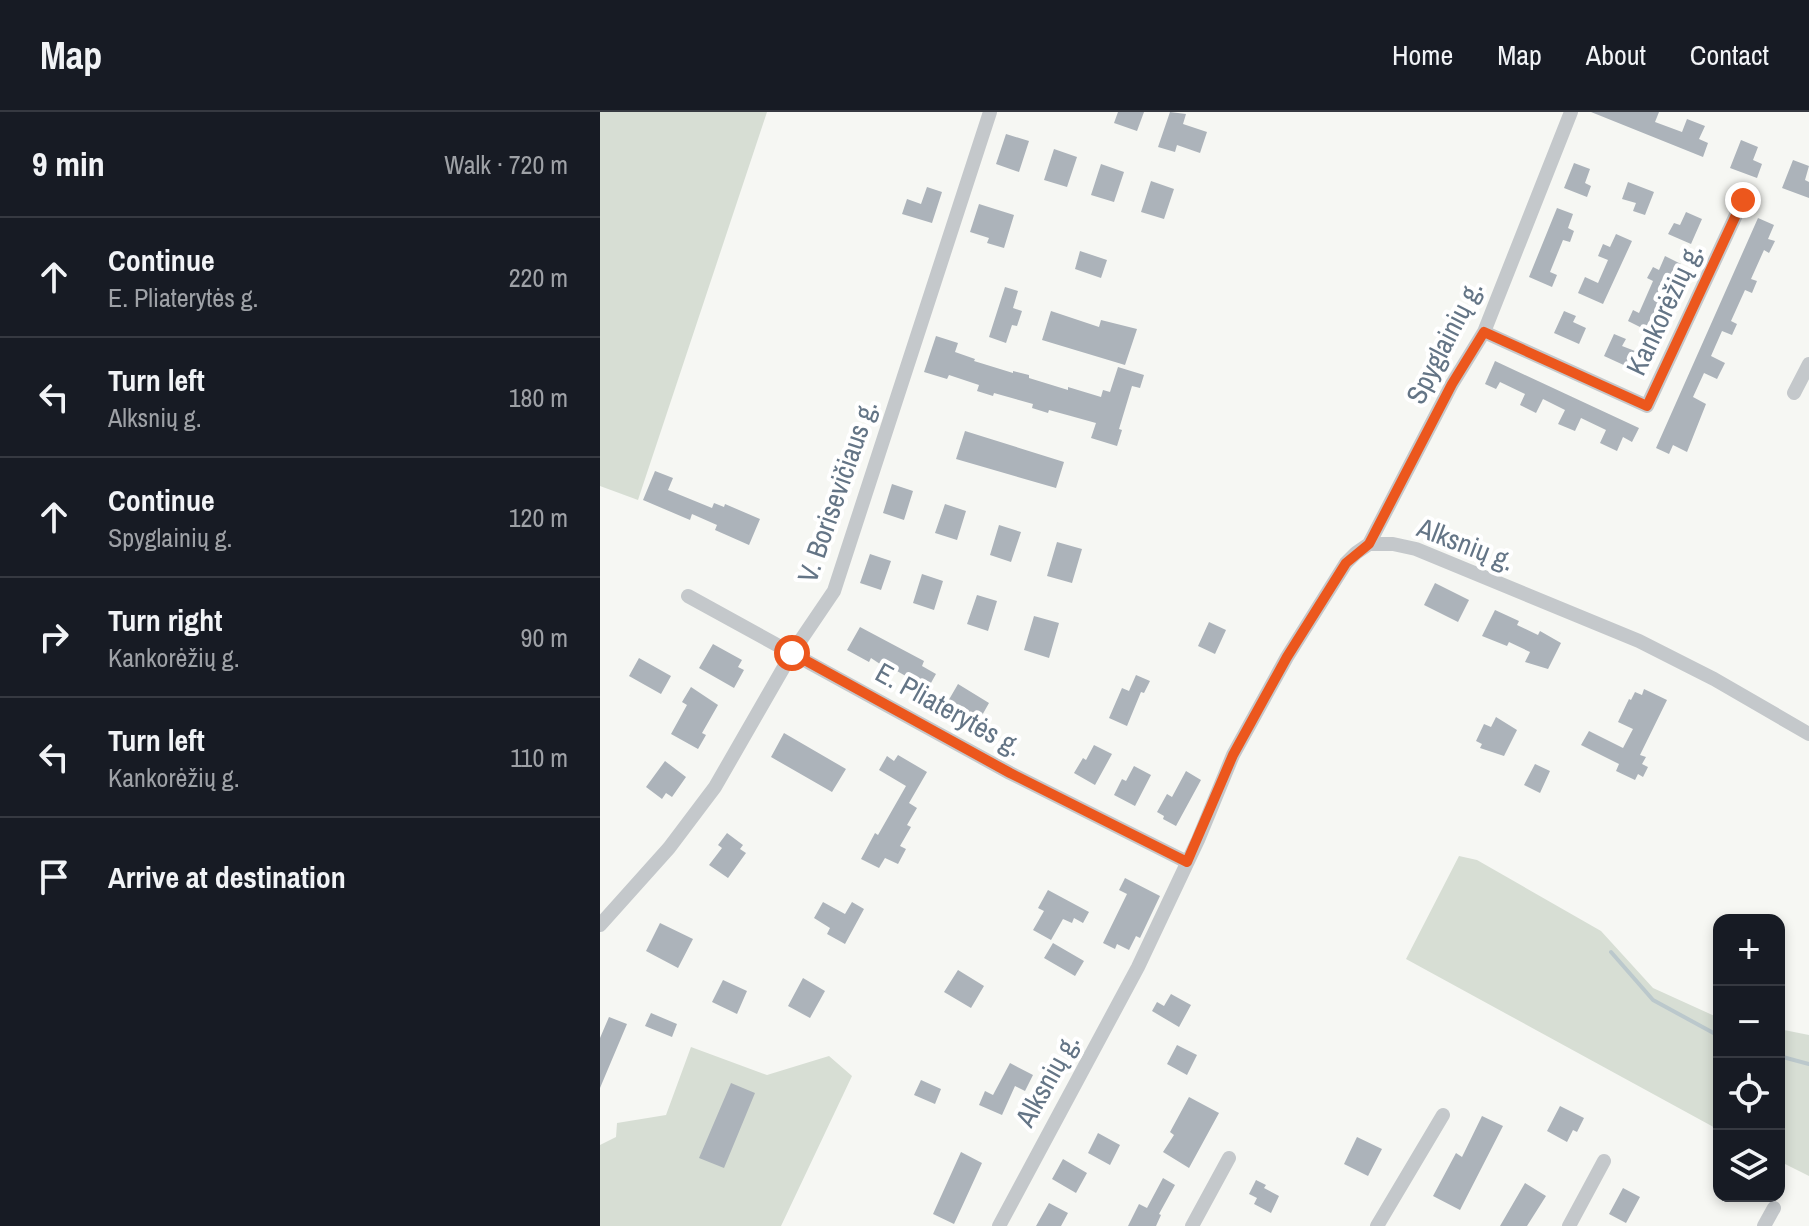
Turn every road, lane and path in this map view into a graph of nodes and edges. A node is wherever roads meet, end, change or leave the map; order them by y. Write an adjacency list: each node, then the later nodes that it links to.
1 (990, 112): 9 (street, V. Borisevičiaus g.)
2 (1571, 112): 4 (street, Spyglainių g.)
3 (1743, 200): 4 (street, Kankorėžių g.)
4 (1484, 332): 7 (street, Spyglainių g.)
5 (1809, 364): 6 (street)
6 (1794, 393)
7 (1369, 544): 10 (street, Alksnių g.); 11 (street, Alksnių g.)
8 (688, 596): 9 (street, E. Pliaterytės g.)
9 (792, 653): 11 (street, E. Pliaterytės g.); 12 (street, V. Borisevičiaus g.)
10 (1809, 734)
11 (1187, 862): 17 (street, Alksnių g.)
12 (600, 925)
13 (1443, 1115): 19 (street)
14 (1229, 1158): 18 (street)
15 (1604, 1161): 20 (street)
16 (1774, 1208): 21 (street)
17 (999, 1226)
18 (1192, 1226)
19 (1377, 1226)
20 (1569, 1226)
21 (1764, 1226)

